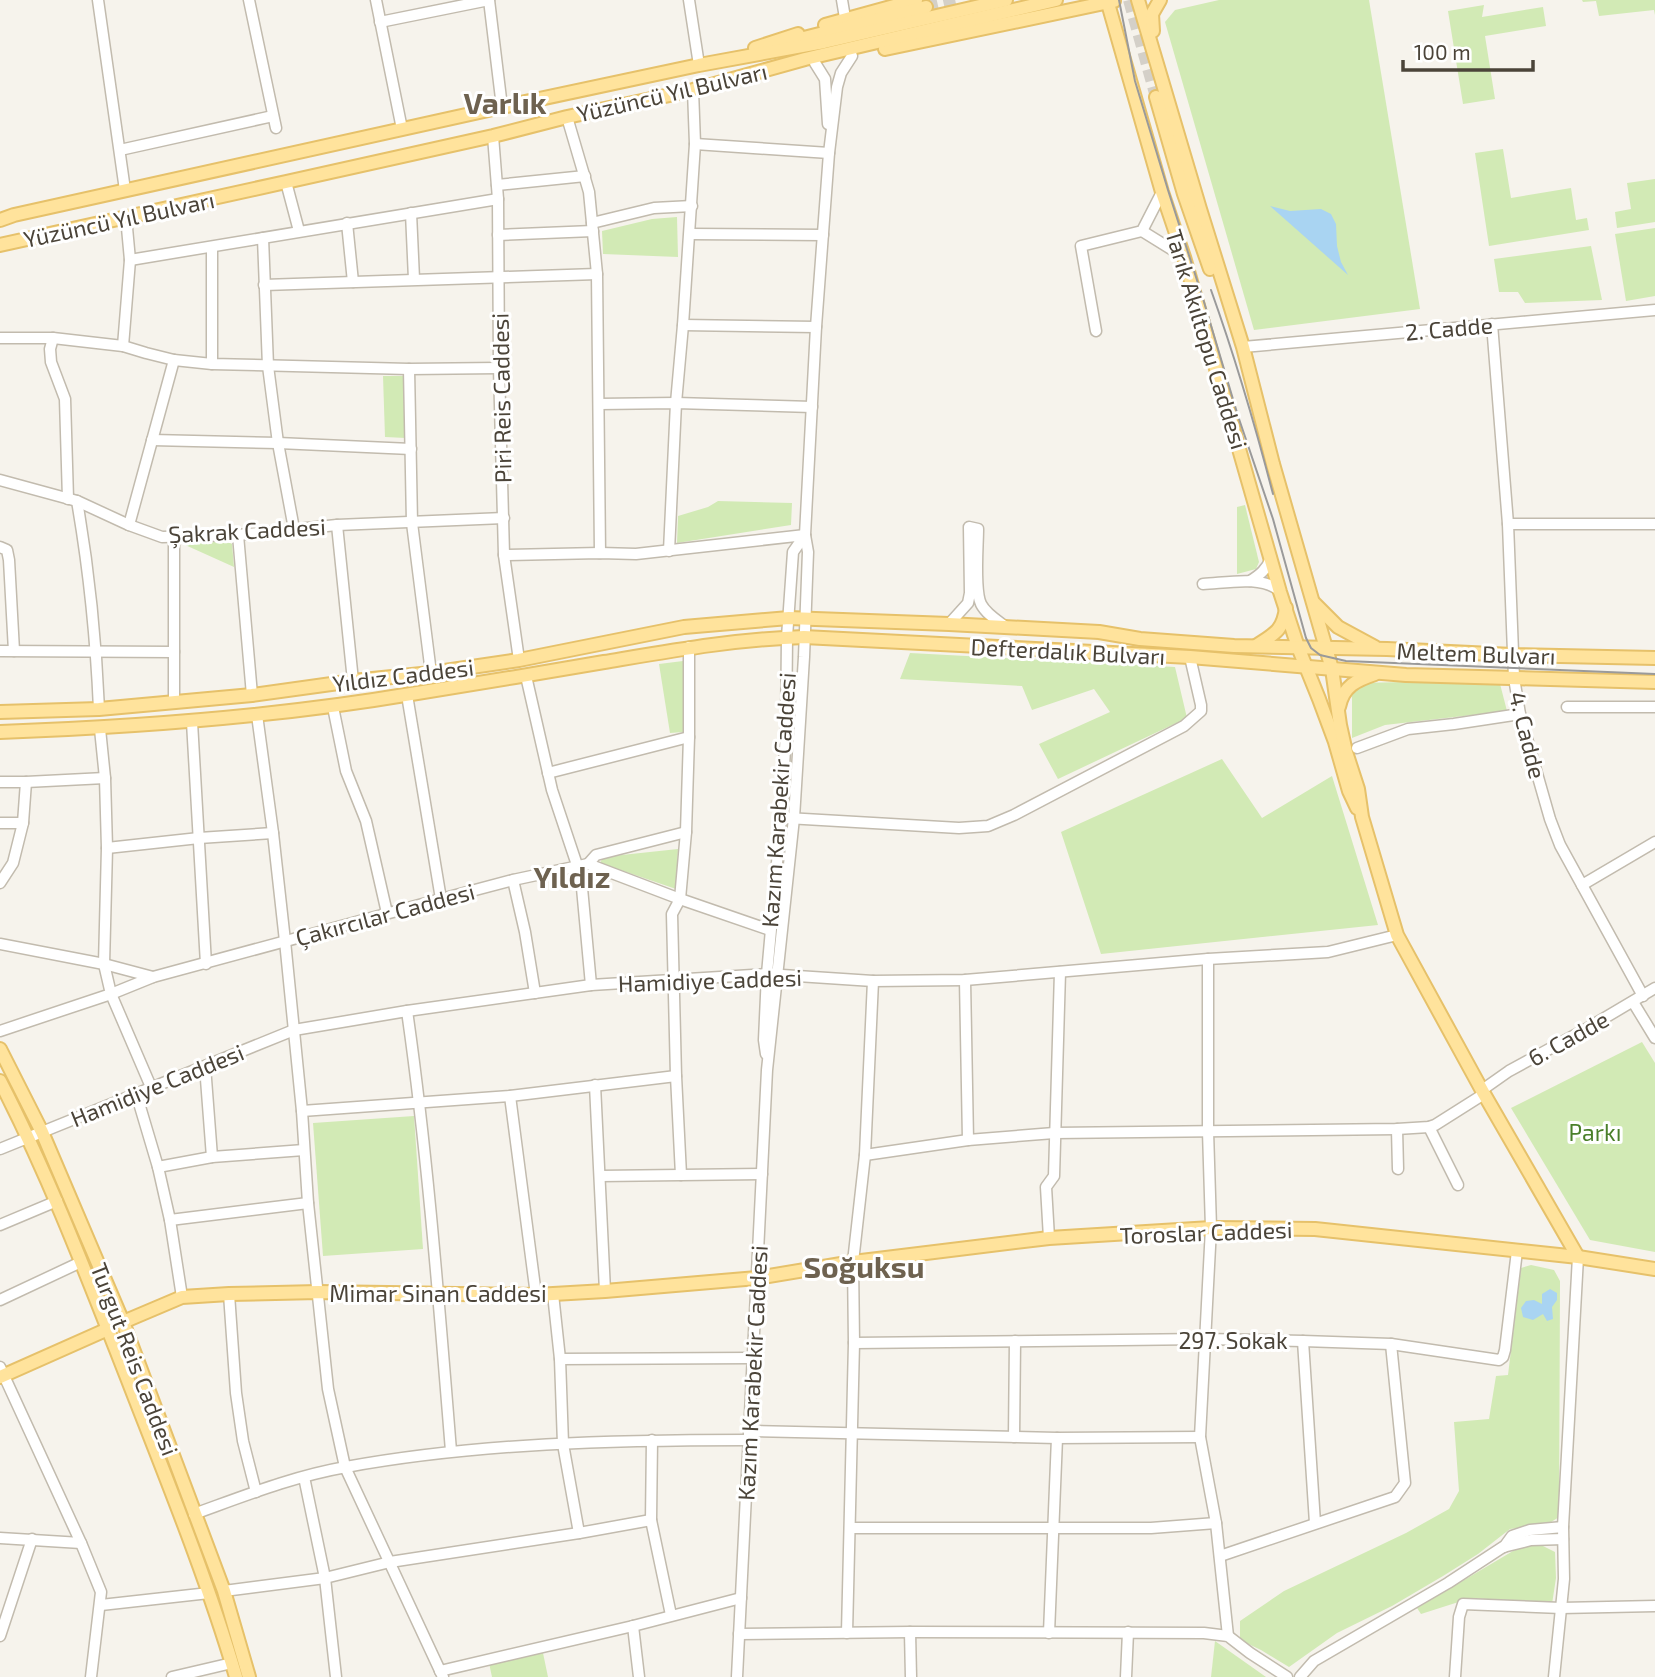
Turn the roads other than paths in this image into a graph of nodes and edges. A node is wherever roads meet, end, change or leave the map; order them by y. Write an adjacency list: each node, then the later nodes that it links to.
1 (98, 0): 32 (street)
2 (249, 0): 26 (street)
3 (376, 0): 15 (street)
4 (489, 0): 15 (street); 25 (street)
5 (689, 0): 21 (street)
6 (842, 0): 14 (street)
7 (1006, 0): 19 (main road, Yüzüncü Yıl Bulvarı)
8 (1056, 0): 22 (main road, Yüzüncü Yıl Bulvarı)
9 (1138, 0): 18 (main road, Tarık Akıltopu Caddesi)
10 (1160, 0): 18 (main road)
11 (1110, 1): 13 (main road); 16 (main road, Tarık Akıltopu Caddesi)
12 (921, 4): 14 (main road); 19 (main road)
13 (1077, 9): 16 (main road); 17 (main road)
14 (845, 18): 19 (main road)
15 (380, 22): 29 (street)
16 (1116, 32): 38 (main road, Tarık Akıltopu Caddesi)
17 (852, 56): 20 (main road); 33 (street)
18 (1155, 60): 62 (main road, Tarık Akıltopu Caddesi)
19 (714, 62): 21 (main road, Yüzüncü Yıl Bulvarı)
20 (815, 63): 22 (main road); 33 (street)
21 (699, 65): 25 (main road, Yüzüncü Yıl Bulvarı)
22 (720, 82): 23 (main road, Yüzüncü Yıl Bulvarı)
23 (693, 90): 27 (main road, Yüzüncü Yıl Bulvarı); 31 (street)
24 (1156, 97): 62 (main road)
25 (502, 107): 29 (main road, Yüzüncü Yıl Bulvarı)
26 (273, 116): 28 (street); 32 (street)
27 (567, 117): 30 (main road, Yüzüncü Yıl Bulvarı); 34 (street)
28 (276, 128)
29 (402, 129): 37 (main road, Yüzüncü Yıl Bulvarı)
30 (493, 136): 35 (main road, Yüzüncü Yıl Bulvarı); 36 (street, Piri Reis Caddesi)
31 (695, 144): 33 (street); 40 (street)
32 (120, 150): 37 (street)
33 (829, 153): 50 (street, Kazım Karabekir Caddesi)
34 (585, 176): 36 (street); 45 (street)
35 (286, 183): 42 (main road, Yüzüncü Yıl Bulvarı); 46 (street)
36 (497, 185): 39 (street, Piri Reis Caddesi)
37 (125, 190): 43 (main road, Yüzüncü Yıl Bulvarı)
38 (1162, 192): 47 (street); 54 (main road, Tarık Akıltopu Caddesi)
39 (498, 199): 41 (street); 49 (street, Piri Reis Caddesi)
40 (692, 205): 45 (street); 48 (street)
41 (411, 213): 44 (street); 58 (street)
42 (126, 217): 52 (main road, Yüzüncü Yıl Bulvarı); 55 (street)
43 (0, 220)
44 (347, 223): 46 (street); 59 (street)
45 (593, 227): 49 (street); 56 (street)
46 (299, 231): 51 (street)
47 (1142, 232): 54 (street); 66 (street)
48 (690, 234): 50 (street); 64 (street)
49 (498, 235): 57 (street, Piri Reis Caddesi)
50 (823, 235): 65 (street, Kazım Karabekir Caddesi)
51 (263, 238): 53 (street); 60 (street)
52 (0, 245)
53 (212, 247): 55 (street); 72 (street)
54 (1184, 257): 98 (main road, Tarık Akıltopu Caddesi)
55 (130, 260): 69 (street)
56 (597, 274): 57 (street); 77 (street)
57 (498, 276): 58 (street); 74 (street, Piri Reis Caddesi)
58 (414, 279): 59 (street)
59 (353, 282): 60 (street)
60 (264, 285): 73 (street)
61 (1655, 310): 63 (street, 2. Cadde)
62 (1234, 316): 70 (main road, Tarık Akıltopu Caddesi)
63 (1492, 324): 70 (street, 2. Cadde); 86 (street, 4. Cadde)
64 (684, 325): 65 (street); 76 (street)
65 (816, 327): 78 (street, Kazım Karabekir Caddesi)
66 (1096, 331)
67 (0, 338): 68 (street)
68 (53, 338): 69 (street); 83 (street)
69 (123, 346): 71 (street)
70 (1243, 347): 102 (main road, Tarık Akıltopu Caddesi)
71 (174, 360): 72 (street); 79 (street)
72 (212, 363): 73 (street)
73 (268, 366): 75 (street); 80 (street)
74 (499, 368): 75 (street); 84 (street, Piri Reis Caddesi)
75 (410, 369): 81 (street)
76 (676, 403): 77 (street); 78 (street); 95 (street)
77 (599, 404): 96 (street)
78 (811, 407): 92 (street, Kazım Karabekir Caddesi)
79 (152, 440): 80 (street); 88 (street)
80 (278, 443): 81 (street); 90 (street)
81 (411, 449): 85 (street)
82 (0, 481): 83 (street, Şakrak Caddesi)
83 (73, 500): 88 (street, Şakrak Caddesi); 115 (street)
84 (504, 518): 85 (street, Şakrak Caddesi); 97 (street, Piri Reis Caddesi)
85 (412, 523): 89 (street, Şakrak Caddesi); 126 (street)
86 (1507, 524): 87 (street); 119 (street, 4. Cadde)
87 (1655, 524)
88 (129, 525): 93 (street, Şakrak Caddesi)
89 (337, 525): 90 (street, Şakrak Caddesi); 130 (street)
90 (294, 529): 91 (street, Şakrak Caddesi)
91 (238, 535): 93 (street, Şakrak Caddesi); 133 (street)
92 (805, 535): 95 (street); 104 (street, Kazım Karabekir Caddesi); 105 (street, Kazım Karabekir Caddesi)
93 (174, 536): 118 (street)
94 (0, 547): 117 (street)
95 (669, 551): 96 (street)
96 (600, 552): 97 (street)
97 (505, 555): 122 (street, Piri Reis Caddesi)
98 (1271, 557): 99 (street); 101 (main road, Tarık Akıltopu Caddesi)
99 (1250, 581): 100 (street); 101 (street)
100 (1203, 584)
101 (1280, 592): 103 (main road, Tarık Akıltopu Caddesi)
102 (1311, 600): 113 (main road, Tarık Akıltopu Caddesi); 114 (main road)
103 (1286, 607): 110 (main road); 112 (main road, Tarık Akıltopu Caddesi)
104 (789, 618): 105 (main road, Yıldız Caddesi); 108 (street, Kazım Karabekir Caddesi); 122 (main road, Yıldız Caddesi)
105 (804, 620): 106 (main road, Defterdalık Bulvarı); 109 (street, Kazım Karabekir Caddesi)
106 (949, 624): 107 (main road, Defterdalık Bulvarı); 107 (street)
107 (1007, 628): 110 (main road, Defterdalık Bulvarı)
108 (787, 637): 109 (main road, Yıldız Caddesi); 111 (main road, Yıldız Caddesi); 154 (street, Kazım Karabekir Caddesi)
109 (804, 637): 120 (main road, Defterdalık Bulvarı); 155 (street, Kazım Karabekir Caddesi)
110 (1255, 646): 112 (main road, Defterdalık Bulvarı)
111 (689, 647): 128 (main road, Yıldız Caddesi); 147 (street)
112 (1298, 647): 113 (main road, Meltem Bulvarı); 124 (main road, Tarık Akıltopu Caddesi)
113 (1325, 648): 114 (main road, Meltem Bulvarı); 125 (main road, Tarık Akıltopu Caddesi)
114 (1378, 649): 119 (main road, Meltem Bulvarı)
115 (96, 650): 117 (street); 118 (street); 139 (street)
116 (0, 651): 117 (street)
117 (13, 651)
118 (174, 652): 135 (street)
119 (1513, 655): 121 (main road, Meltem Bulvarı); 129 (street, 4. Cadde)
120 (1190, 657): 123 (main road, Defterdalık Bulvarı); 155 (street)
121 (1655, 658)
122 (519, 660): 126 (main road, Yıldız Caddesi)
123 (1264, 663): 124 (main road, Defterdalık Bulvarı); 132 (main road)
124 (1307, 667): 125 (main road, Defterdalık Bulvarı); 132 (main road, Tarık Akıltopu Caddesi)
125 (1332, 669): 127 (main road, Meltem Bulvarı); 141 (main road, Tarık Akıltopu Caddesi)
126 (431, 673): 130 (main road, Yıldız Caddesi)
127 (1379, 673): 129 (main road, Meltem Bulvarı); 141 (main road)
128 (526, 676): 134 (main road, Yıldız Caddesi); 149 (street)
129 (1514, 678): 131 (main road, Meltem Bulvarı); 142 (street, 4. Cadde)
130 (353, 681): 133 (main road, Yıldız Caddesi)
131 (1655, 682)
132 (1314, 685): 153 (main road, Tarık Akıltopu Caddesi)
133 (252, 695): 135 (main road, Yıldız Caddesi)
134 (407, 695): 137 (main road, Yıldız Caddesi); 167 (street)
135 (174, 702): 139 (main road, Yıldız Caddesi)
136 (1567, 706): 138 (street)
137 (333, 707): 143 (main road, Yıldız Caddesi); 169 (street)
138 (1655, 707)
139 (99, 709): 140 (main road, Yıldız Caddesi)
140 (0, 712)
141 (1338, 714): 153 (main road, Tarık Akıltopu Caddesi)
142 (1520, 714): 148 (street); 166 (street, 4. Cadde)
143 (257, 715): 144 (main road, Yıldız Caddesi); 159 (street)
144 (192, 722): 145 (main road, Yıldız Caddesi); 160 (street)
145 (100, 729): 146 (main road, Yıldız Caddesi); 150 (street)
146 (0, 732)
147 (689, 737): 149 (street); 158 (street)
148 (1357, 748)
149 (548, 772): 163 (street)
150 (105, 778): 152 (street); 162 (street)
151 (0, 782): 152 (street)
152 (26, 782): 156 (street)
153 (1362, 817): 171 (main road)
154 (780, 818): 155 (street); 170 (street, Kazım Karabekir Caddesi)
155 (793, 818): 179 (street, Kazım Karabekir Caddesi)
156 (23, 822): 157 (street); 165 (street)
157 (0, 823)
158 (686, 832): 163 (street, Çakırcılar Caddesi); 168 (street)
159 (273, 833): 160 (street); 172 (street)
160 (199, 838): 162 (street); 176 (street)
161 (1655, 842): 166 (street)
162 (107, 848): 175 (street)
163 (582, 865): 164 (street, Çakırcılar Caddesi); 168 (street); 184 (street)
164 (513, 880): 167 (street, Çakırcılar Caddesi); 186 (street)
165 (0, 883)
166 (1582, 885): 188 (street, 4. Cadde)
167 (441, 899): 169 (street, Çakırcılar Caddesi)
168 (680, 899): 170 (street); 181 (street)
169 (387, 913): 172 (street, Çakırcılar Caddesi)
170 (770, 930): 178 (street, Kazım Karabekir Caddesi)
171 (1398, 935): 174 (street, Hamidiye Caddesi); 201 (main road)
172 (285, 941): 176 (street, Çakırcılar Caddesi); 191 (street)
173 (0, 944): 175 (street)
174 (1208, 959): 177 (street, Hamidiye Caddesi); 208 (street)
175 (104, 964): 180 (street); 187 (street)
176 (206, 964): 180 (street, Çakırcılar Caddesi)
177 (1060, 972): 182 (street, Hamidiye Caddesi); 210 (street)
178 (767, 974): 179 (street, Hamidiye Caddesi); 181 (street, Hamidiye Caddesi); 196 (street, Kazım Karabekir Caddesi)
179 (778, 974): 183 (street, Hamidiye Caddesi); 196 (street, Kazım Karabekir Caddesi)
180 (153, 977): 187 (street, Çakırcılar Caddesi)
181 (675, 979): 184 (street, Hamidiye Caddesi); 197 (street)
182 (965, 980): 183 (street, Hamidiye Caddesi); 212 (street)
183 (873, 981): 215 (street)
184 (591, 985): 186 (street, Hamidiye Caddesi)
185 (1655, 988): 188 (street, 6. Cadde)
186 (535, 993): 190 (street, Hamidiye Caddesi)
187 (111, 994): 192 (street, Çakırcılar Caddesi); 200 (street)
188 (1643, 996): 189 (street, 6. Cadde)
189 (1633, 1002): 193 (street); 201 (street, 6. Cadde)
190 (407, 1011): 191 (street, Hamidiye Caddesi); 204 (street)
191 (293, 1030): 195 (street, Hamidiye Caddesi); 205 (street)
192 (0, 1031)
193 (1655, 1038)
194 (0, 1049): 209 (main road, Turgut Reis Caddesi)
195 (205, 1066): 200 (street, Hamidiye Caddesi); 216 (street)
196 (768, 1070): 219 (street, Kazım Karabekir Caddesi)
197 (676, 1076): 199 (street); 220 (street)
198 (0, 1081): 211 (main road, Turgut Reis Caddesi)
199 (595, 1085): 203 (street); 221 (street)
200 (151, 1087): 202 (street, Hamidiye Caddesi)
201 (1483, 1092): 206 (street, 6. Cadde); 230 (main road)
202 (136, 1093): 209 (street, Hamidiye Caddesi); 217 (street)
203 (510, 1096): 204 (street); 240 (street)
204 (420, 1102): 205 (street); 238 (street)
205 (302, 1111): 214 (street)
206 (1429, 1127): 207 (street); 222 (street)
207 (1397, 1129): 208 (street); 218 (street)
208 (1208, 1131): 210 (street); 227 (street)
209 (41, 1132): 211 (street, Hamidiye Caddesi); 243 (main road, Turgut Reis Caddesi)
210 (1054, 1133): 212 (street); 228 (street)
211 (29, 1136): 213 (street, Hamidiye Caddesi); 223 (main road, Turgut Reis Caddesi)
212 (968, 1140): 215 (street)
213 (0, 1149)
214 (304, 1150): 216 (street); 224 (street)
215 (865, 1155): 232 (street)
216 (212, 1157): 217 (street)
217 (158, 1167): 225 (street)
218 (1398, 1169)
219 (762, 1174): 220 (street); 234 (street, Kazım Karabekir Caddesi)
220 (681, 1175): 221 (street)
221 (600, 1176): 235 (street)
222 (1458, 1185)
223 (57, 1201): 226 (street); 231 (main road, Turgut Reis Caddesi)
224 (308, 1203): 225 (street); 236 (street)
225 (170, 1220): 241 (street)
226 (0, 1225)
227 (1211, 1228): 228 (main road, Toroslar Caddesi); 229 (main road, Toroslar Caddesi); 245 (street)
228 (1049, 1238): 232 (main road, Toroslar Caddesi)
229 (1517, 1251): 230 (main road, Toroslar Caddesi); 249 (street, 297. Sokak)
230 (1578, 1257): 233 (main road, Toroslar Caddesi); 268 (street)
231 (81, 1262): 242 (street); 244 (main road, Turgut Reis Caddesi)
232 (853, 1262): 234 (main road, Toroslar Caddesi); 248 (street)
233 (1655, 1269)
234 (757, 1278): 235 (main road, Mimar Sinan Caddesi); 250 (street, Kazım Karabekir Caddesi)
235 (606, 1291): 239 (main road, Mimar Sinan Caddesi)
236 (318, 1292): 237 (main road, Mimar Sinan Caddesi); 238 (main road, Mimar Sinan Caddesi); 261 (street)
237 (229, 1294): 241 (main road, Mimar Sinan Caddesi); 263 (street)
238 (439, 1294): 240 (main road, Mimar Sinan Caddesi); 260 (street)
239 (553, 1294): 240 (main road, Mimar Sinan Caddesi); 251 (street)
240 (536, 1295)
241 (182, 1297): 243 (main road, Mimar Sinan Caddesi)
242 (0, 1300)
243 (123, 1322): 264 (main road, Turgut Reis Caddesi)
244 (108, 1329): 252 (main road); 281 (main road, Turgut Reis Caddesi)
245 (1205, 1339): 246 (street, 297. Sokak); 247 (street, 297. Sokak); 256 (street)
246 (1014, 1341): 248 (street, 297. Sokak); 255 (street)
247 (1303, 1341): 249 (street, 297. Sokak); 267 (street)
248 (854, 1343): 253 (street)
249 (1391, 1344): 267 (street)
250 (752, 1358): 251 (street); 254 (street, Kazım Karabekir Caddesi)
251 (560, 1359): 259 (street)
252 (1, 1373): 275 (street)
253 (852, 1433): 254 (street); 255 (street); 269 (street)
254 (748, 1435): 258 (street); 282 (street, Kazım Karabekir Caddesi)
255 (1014, 1437): 257 (street)
256 (1200, 1437): 257 (street); 266 (street)
257 (1057, 1438): 270 (street)
258 (652, 1440): 259 (street); 265 (street)
259 (564, 1444): 260 (street); 271 (street)
260 (451, 1451): 261 (street)
261 (345, 1467): 262 (street); 278 (street)
262 (304, 1476): 263 (street); 279 (street)
263 (256, 1492): 264 (street)
264 (194, 1514): 280 (main road, Turgut Reis Caddesi)
265 (651, 1520): 271 (street); 286 (street)
266 (1216, 1523): 270 (street); 277 (street)
267 (1315, 1523): 277 (street)
268 (1563, 1527): 274 (street); 276 (street)
269 (850, 1528): 270 (street); 290 (street)
270 (1054, 1528): 291 (street)
271 (579, 1533): 278 (street)
272 (0, 1538): 273 (street)
273 (32, 1539): 275 (street); 293 (street)
274 (1563, 1539): 276 (street); 285 (street)
275 (81, 1543): 283 (street)
276 (1503, 1547): 307 (street)
277 (1220, 1556): 294 (street)
278 (390, 1562): 279 (street); 296 (street)
279 (325, 1578): 280 (street); 301 (street)
280 (224, 1591): 300 (main road, Turgut Reis Caddesi)
281 (209, 1593): 283 (street); 295 (main road, Turgut Reis Caddesi)
282 (741, 1598): 286 (street); 292 (street, Kazım Karabekir Caddesi)
283 (101, 1605): 297 (street)
284 (1655, 1606): 285 (street)
285 (1561, 1608): 308 (street); 309 (street)
286 (671, 1615): 287 (street)
287 (633, 1626): 296 (street); 302 (street)
288 (910, 1632): 290 (street); 291 (street); 304 (street)
289 (1128, 1632): 291 (street); 294 (street); 305 (street)
290 (847, 1633): 292 (street)
291 (1049, 1633)
292 (739, 1634): 303 (street, Kazım Karabekir Caddesi)
293 (0, 1636)
294 (1228, 1636): 306 (street)
295 (232, 1662): 298 (street); 299 (main road, Turgut Reis Caddesi)
296 (442, 1674)
297 (91, 1677)
298 (172, 1677)
299 (236, 1677)
300 (249, 1677)
301 (336, 1677)
302 (639, 1677)
303 (737, 1677)
304 (911, 1677)
305 (1126, 1677)
306 (1287, 1677)
307 (1300, 1677)
308 (1455, 1677)
309 (1554, 1677)

